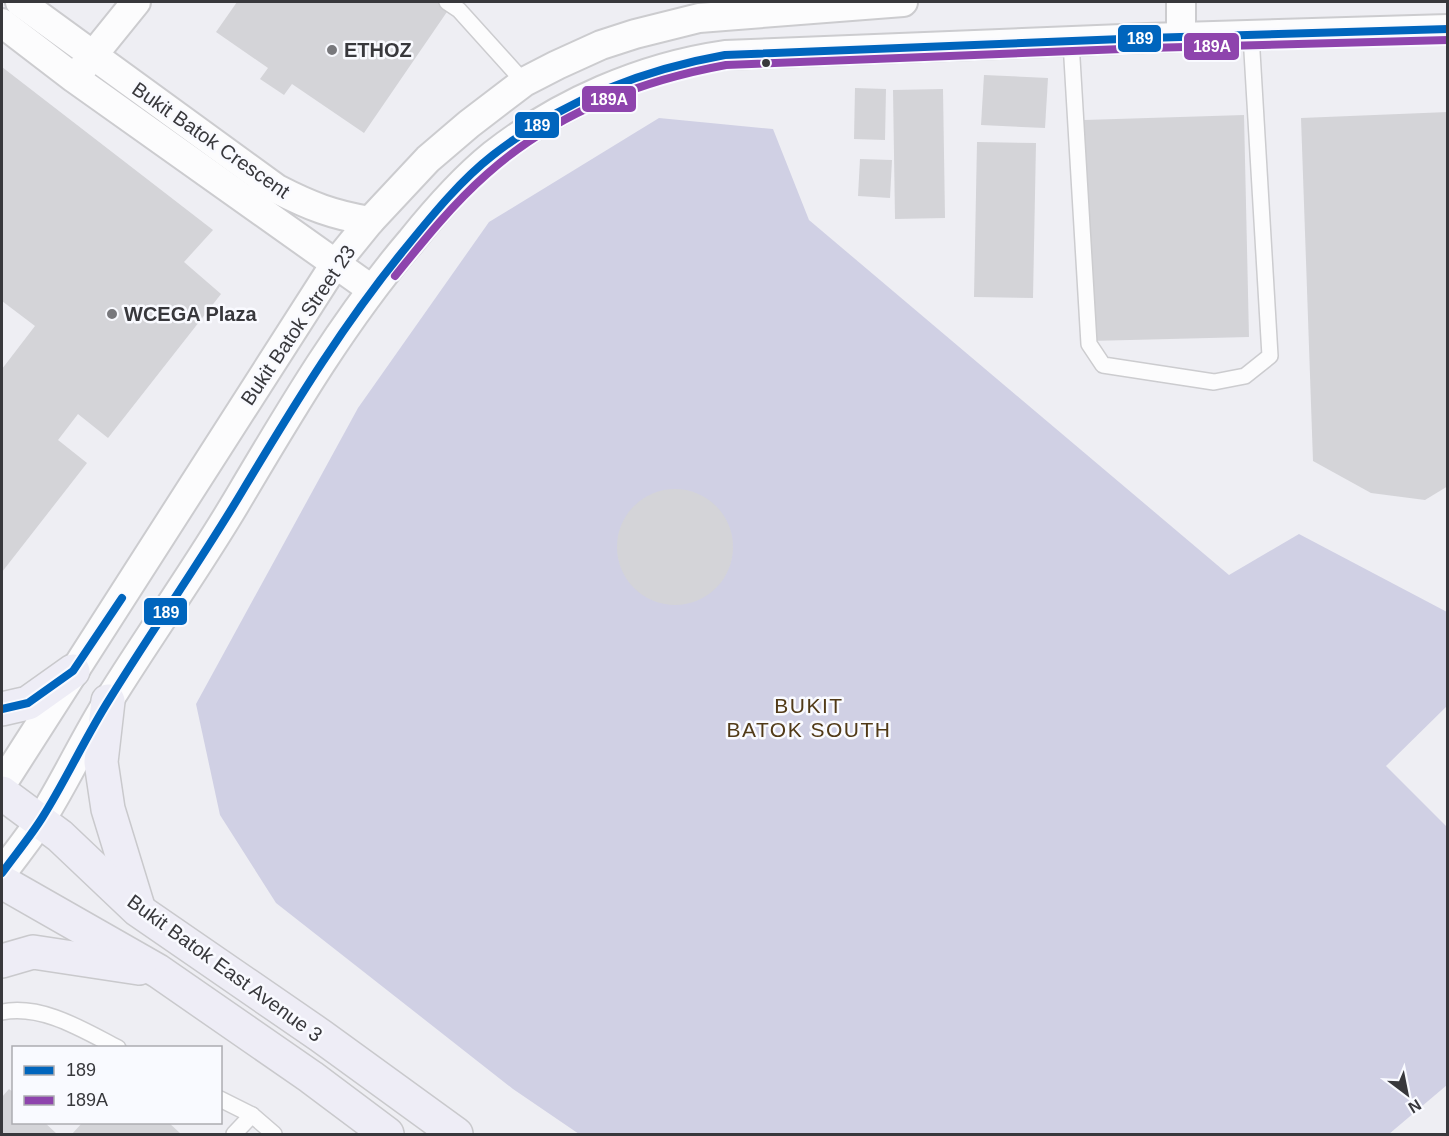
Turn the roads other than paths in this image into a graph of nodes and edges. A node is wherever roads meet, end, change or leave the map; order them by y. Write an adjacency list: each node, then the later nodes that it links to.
1 (20, 2): 12 (street, Bukit Batok Crescent)
2 (136, 2): 12 (street)
3 (447, 2): 14 (lane)
4 (903, 2): 6 (street, Bukit Batok Street 23)
5 (1181, 2): 10 (street)
6 (697, 10): 14 (street, Bukit Batok Street 23)
7 (2, 22): 13 (street, Bukit Batok Crescent)
8 (1448, 29): 9 (street, Bukit Batok Street 23)
9 (1251, 35): 10 (street, Bukit Batok Street 23); 11 (lane)
10 (1181, 37): 11 (street, Bukit Batok Street 23)
11 (1071, 42): 17 (street, Bukit Batok Street 23)
12 (92, 56): 13 (street); 15 (street, Bukit Batok Crescent)
13 (74, 78): 16 (street, Bukit Batok Crescent)
14 (524, 82): 15 (street, Bukit Batok Street 23)
15 (370, 221): 16 (street, Bukit Batok Street 23)
16 (335, 264): 17 (street, Bukit Batok Crescent); 18 (street, Bukit Batok Street 23)
17 (371, 289): 19 (street, Bukit Batok Street 23)
18 (73, 671): 20 (main road); 21 (street, Bukit Batok Street 23)
19 (108, 701): 23 (street, Bukit Batok Street 23); 26 (main road)
20 (2, 710)
21 (2, 784)
22 (2, 793): 23 (main road, Bukit Batok East Avenue 3)
23 (41, 820): 24 (street, Bukit Batok Street 23); 26 (main road, Bukit Batok East Avenue 3)
24 (2, 873)
25 (2, 882): 28 (main road, Bukit Batok East Avenue 3)
26 (138, 910): 36 (main road, Bukit Batok East Avenue 3)
27 (2, 961): 28 (main road)
28 (158, 971): 35 (main road, Bukit Batok East Avenue 3)
29 (2, 1012): 30 (lane)
30 (116, 1046)
31 (222, 1100): 32 (lane)
32 (252, 1115): 33 (lane); 34 (lane)
33 (234, 1134)
34 (274, 1134)
35 (387, 1134)
36 (456, 1134)

